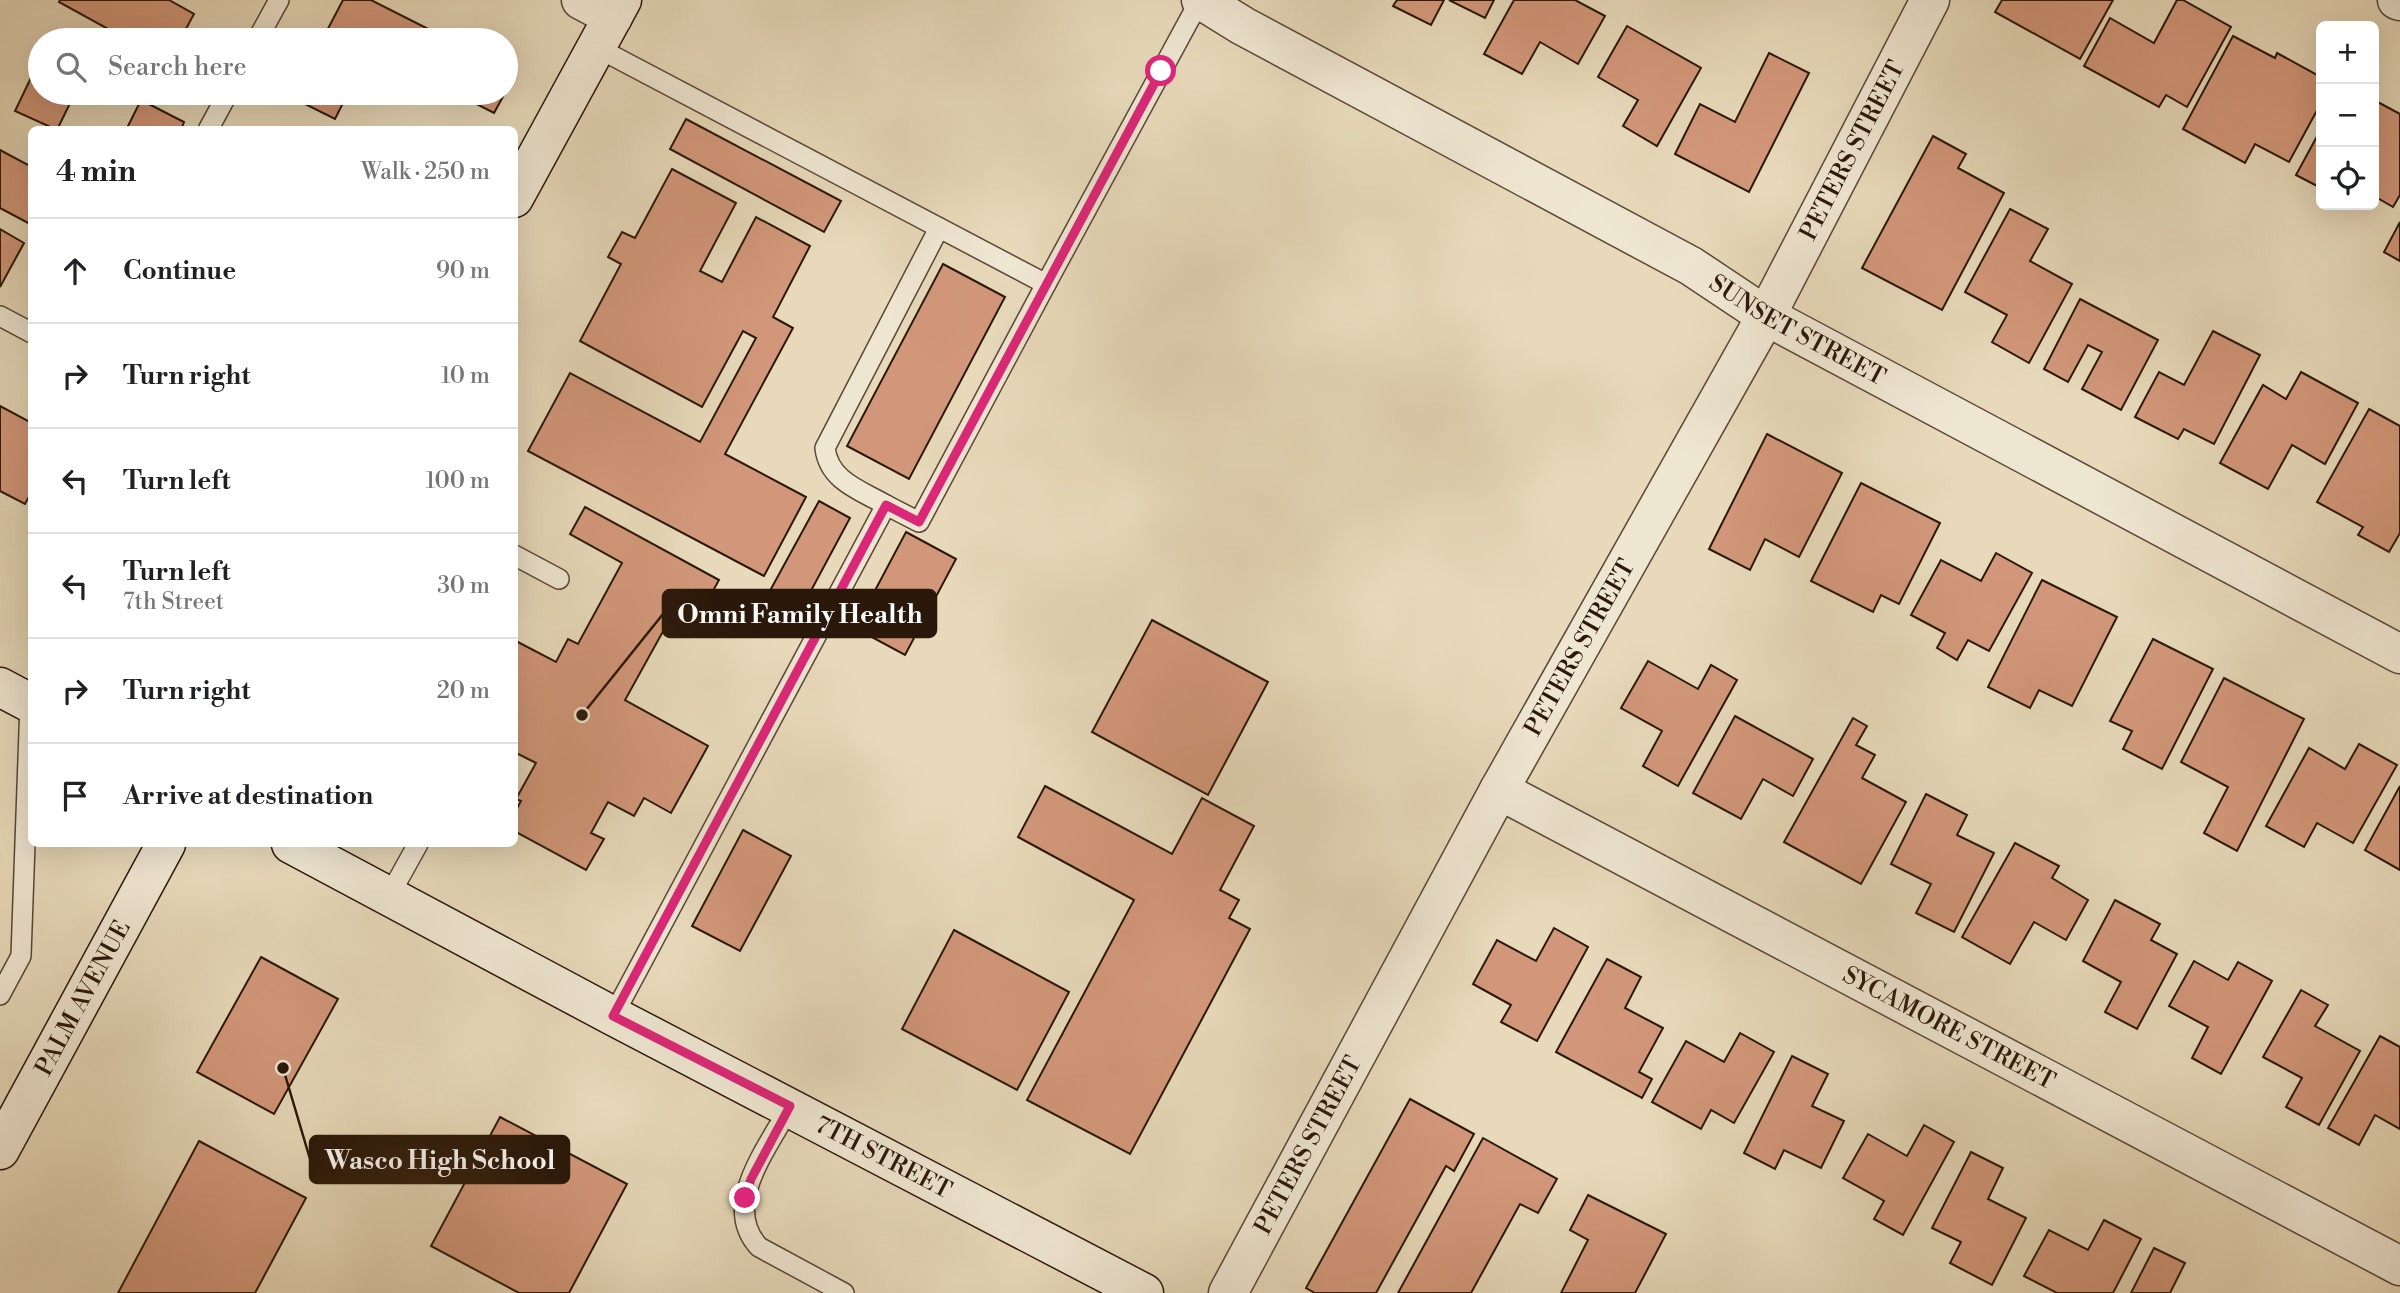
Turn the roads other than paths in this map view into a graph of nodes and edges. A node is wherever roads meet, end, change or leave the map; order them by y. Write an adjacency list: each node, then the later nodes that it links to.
1 (279, 0): 5 (lane)
2 (1200, 0): 10 (lane); 12 (street, SUNSET STREET)
3 (1930, 0): 12 (street, PETERS STREET)
4 (603, 16): 8 (street); 9 (lane)
5 (264, 28)
6 (222, 105): 7 (lane)
7 (210, 126)
8 (518, 190)
9 (939, 228): 10 (lane); 14 (lane)
10 (1046, 284): 14 (lane)
11 (0, 316): 13 (lane)
12 (1766, 316): 17 (street, SUNSET STREET); 19 (street, PETERS STREET)
13 (28, 331)
14 (886, 505): 25 (lane)
15 (518, 557): 16 (lane)
16 (559, 579)
17 (2400, 654)
18 (20, 698): 24 (lane)
19 (1499, 790): 28 (street, SYCAMORE STREET); 31 (street, PETERS STREET)
20 (164, 847): 27 (street, PALM AVENUE)
21 (297, 847): 23 (street, 7TH STREET)
22 (416, 847): 23 (lane)
23 (389, 896): 25 (street, 7TH STREET)
24 (0, 995)
25 (613, 1016): 26 (street, 7TH STREET)
26 (790, 1106): 29 (lane); 30 (street, 7TH STREET)
27 (0, 1150)
28 (2400, 1266)
29 (844, 1293)
30 (1144, 1293)
31 (1227, 1293)

